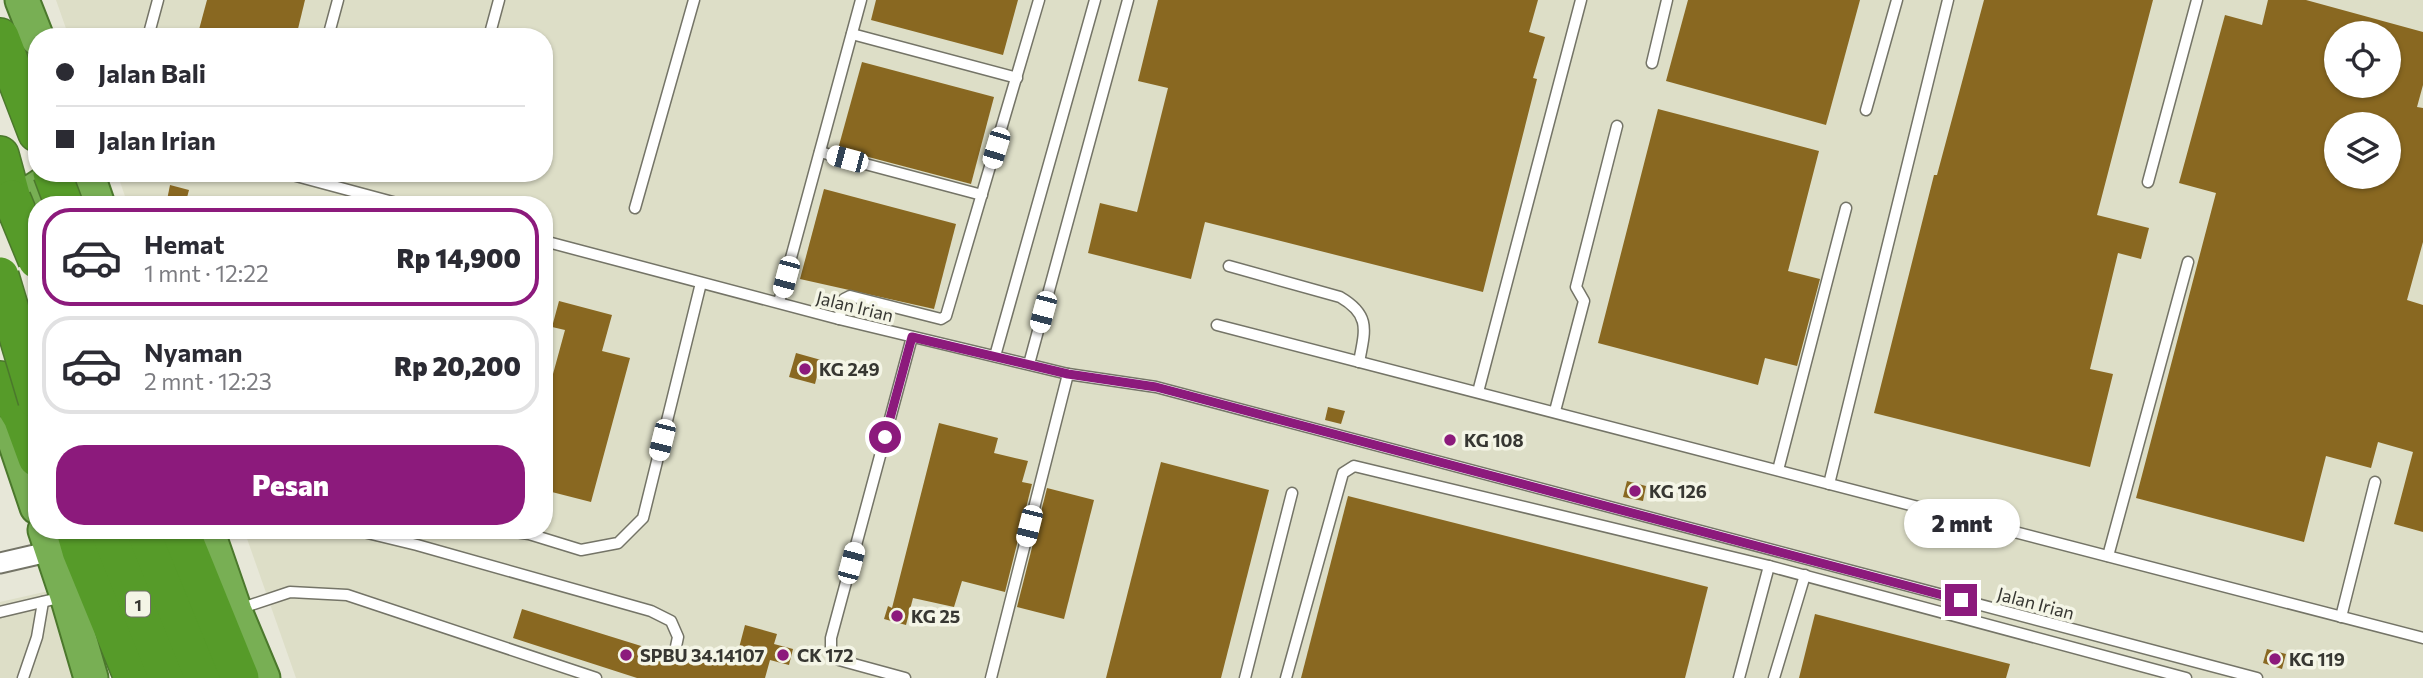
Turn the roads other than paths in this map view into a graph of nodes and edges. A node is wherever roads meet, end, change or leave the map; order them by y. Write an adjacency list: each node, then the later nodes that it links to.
1 (22, 0): 15 (highway)
2 (158, 0): 16 (lane)
3 (338, 0): 17 (lane)
4 (499, 0): 18 (lane)
5 (694, 0): 34 (lane)
6 (861, 0): 19 (lane)
7 (1039, 0): 22 (lane)
8 (1095, 0): 50 (lane)
9 (1128, 0): 52 (lane)
10 (1581, 0): 56 (lane)
11 (1667, 0): 21 (lane)
12 (1897, 0): 24 (lane)
13 (1948, 0): 63 (lane)
14 (2197, 0): 30 (lane)
15 (33, 28)
16 (150, 28)
17 (330, 28)
18 (491, 28)
19 (852, 34): 22 (lane); 26 (lane)
20 (0, 37): 23 (highway)
21 (1652, 63)
22 (1017, 78): 31 (lane)
23 (28, 110)
24 (1867, 110)
25 (1617, 126): 58 (lane)
26 (820, 152): 31 (lane); 45 (lane)
27 (0, 155): 33 (highway)
28 (47, 182): 33 (highway)
29 (319, 182): 32 (lane)
30 (2148, 182)
31 (982, 195): 46 (lane)
32 (371, 196)
33 (6, 200): 36 (highway, bridge)
34 (635, 208)
35 (1846, 208): 60 (lane)
36 (28, 243)
37 (553, 243): 43 (lane, Jalan Irian)
38 (0, 260): 48 (highway)
39 (2188, 262): 75 (lane)
40 (1229, 266): 51 (lane)
41 (28, 271): 44 (highway)
42 (0, 276): 53 (highway, bridge)
43 (701, 283): 45 (lane, Jalan Irian); 74 (lane)
44 (0, 287)
45 (779, 302): 46 (lane, Jalan Irian)
46 (839, 319): 49 (lane, Jalan Irian)
47 (1217, 325): 51 (lane)
48 (28, 329)
49 (912, 337): 50 (lane, Jalan Irian); 94 (lane)
50 (995, 356): 52 (lane, Jalan Irian)
51 (1359, 362): 56 (lane)
52 (1029, 364): 54 (lane, Jalan Irian)
53 (28, 370)
54 (1068, 374): 95 (lane); 101 (lane, Jalan Irian)
55 (0, 380): 59 (highway)
56 (1478, 392): 58 (lane)
57 (0, 398): 61 (highway)
58 (1555, 411): 60 (lane)
59 (28, 433)
60 (1778, 470): 63 (lane)
61 (28, 480)
62 (2375, 482): 82 (lane)
63 (1829, 484): 75 (lane)
64 (1292, 493): 96 (lane)
65 (51, 539): 76 (street)
66 (59, 539): 79 (highway)
67 (61, 539): 87 (highway)
68 (61, 539): 88 (highway)
69 (113, 539): 89 (highway, 1)
70 (149, 539): 90 (highway, 1)
71 (184, 539): 91 (highway)
72 (212, 539): 80 (highway)
73 (392, 539): 84 (lane)
74 (545, 539)
75 (2108, 556): 82 (lane)
76 (0, 563)
77 (1769, 566): 78 (lane); 97 (lane); 98 (lane)
78 (1805, 575): 99 (lane); 100 (lane)
79 (55, 599): 81 (lane); 85 (lane); 86 (highway)
80 (248, 607): 92 (highway); 93 (lane)
81 (0, 612)
82 (2341, 617): 83 (lane)
83 (2423, 638)
84 (674, 656)
85 (23, 678)
86 (91, 678)
87 (117, 678)
88 (133, 678)
89 (168, 678)
90 (204, 678)
91 (240, 678)
92 (263, 678)
93 (596, 678)
94 (905, 678)
95 (991, 678)
96 (1245, 678)
97 (1286, 678)
98 (1739, 678)
99 (1774, 678)
100 (2186, 678)
101 (2257, 678)

